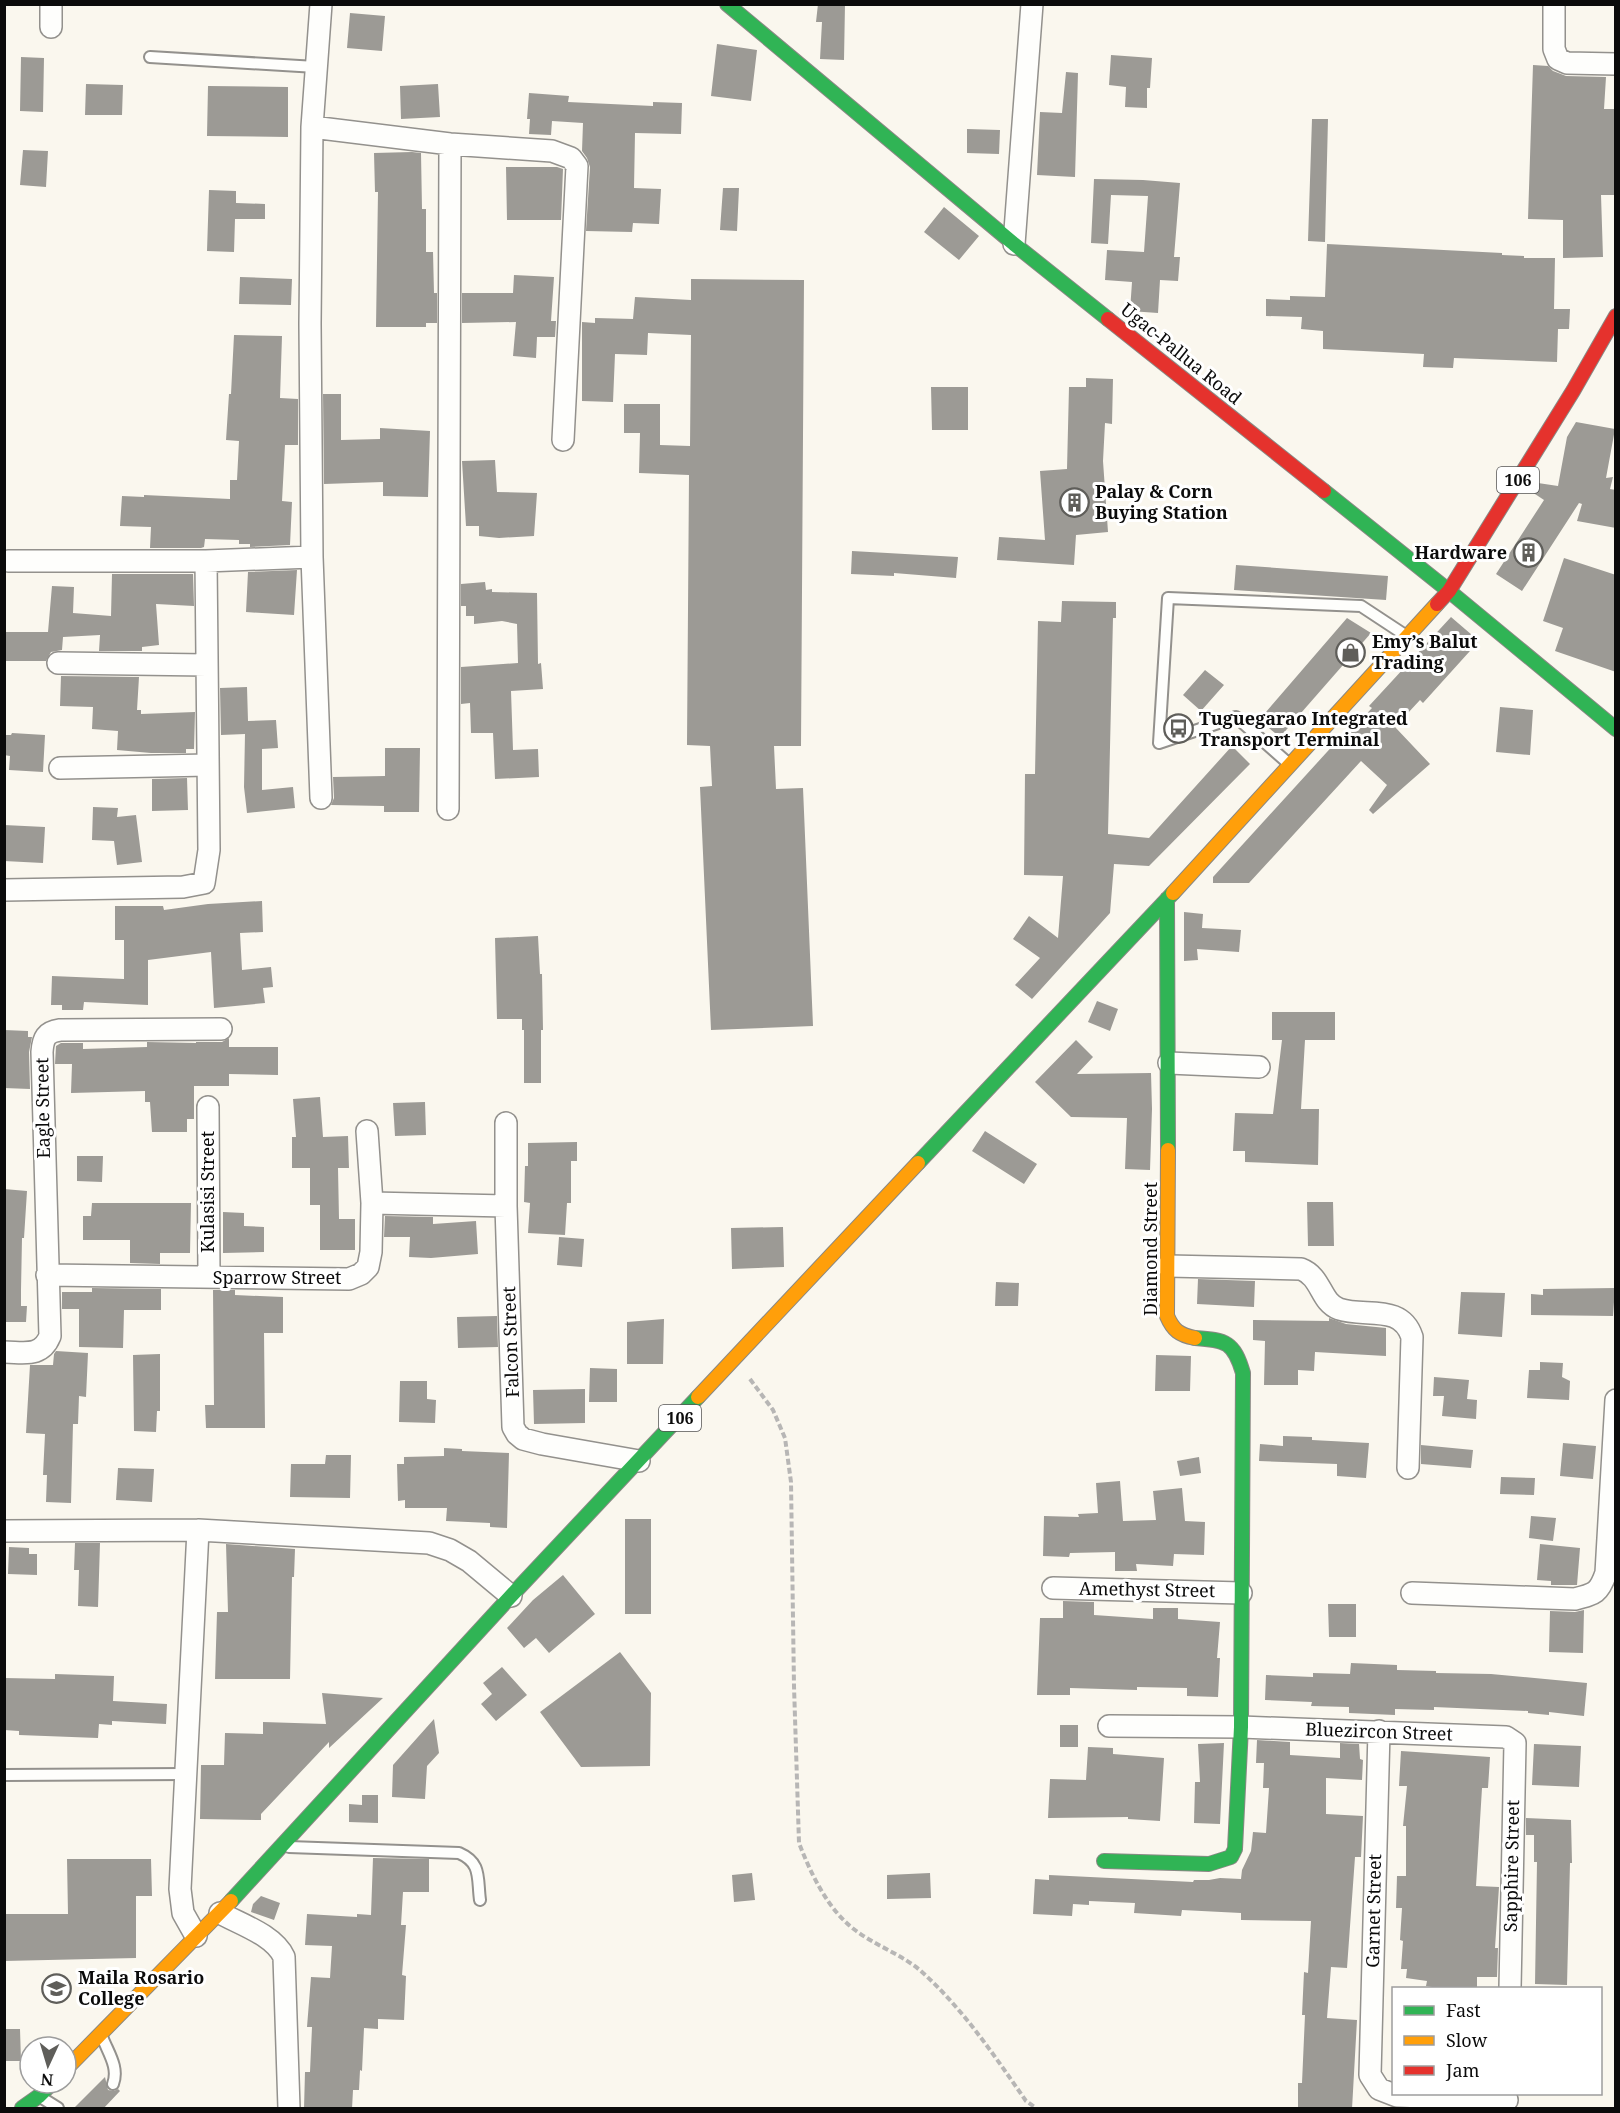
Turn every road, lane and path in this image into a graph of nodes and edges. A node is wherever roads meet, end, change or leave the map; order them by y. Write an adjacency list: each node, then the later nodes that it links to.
1 (51, 4): 6 (street)
2 (321, 4): 9 (street)
3 (727, 4): 12 (main road, Ugac-Pallua Road)
4 (1032, 4): 12 (street)
5 (1554, 4): 8 (street)
6 (51, 27)
7 (150, 57): 9 (lane)
8 (1616, 64)
9 (316, 67): 10 (street)
10 (312, 128): 11 (street); 15 (street)
11 (450, 144): 14 (street); 27 (street)
12 (1014, 244): 18 (main road, Ugac-Pallua Road)
13 (1616, 316): 18 (main road, 106)
14 (563, 440)
15 (312, 557): 17 (street); 26 (street)
16 (8, 561): 17 (street)
17 (206, 561): 21 (street)
18 (1449, 591): 19 (main road, 106); 22 (main road, Ugac-Pallua Road)
19 (1408, 636): 23 (main road, 106); 23 (lane)
20 (58, 663): 21 (street)
21 (207, 665): 24 (street)
22 (1616, 729)
23 (1290, 764): 29 (main road, 106)
24 (208, 765): 25 (street); 28 (street)
25 (60, 768)
26 (321, 798)
27 (448, 809)
28 (4, 890)
29 (1167, 899): 31 (main road, Diamond Street); 42 (main road, 106)
30 (221, 1029): 39 (street, Eagle Street)
31 (1169, 1063): 32 (street); 38 (main road, Diamond Street)
32 (1260, 1067)
33 (208, 1107): 40 (street, Kulasisi Street)
34 (506, 1123): 37 (street, Falcon Street)
35 (367, 1131): 36 (street, Sparrow Street)
36 (372, 1203): 37 (street); 40 (street, Sparrow Street)
37 (506, 1206): 44 (street, Falcon Street)
38 (1167, 1266): 45 (street); 49 (main road, Diamond Street)
39 (47, 1275): 40 (street, Sparrow Street); 41 (street, Eagle Street)
40 (209, 1277)
41 (4, 1352)
42 (735, 1359): 44 (main road, 106); 74 (path)
43 (1616, 1400): 50 (street)
44 (639, 1461): 51 (main road, 106)
45 (1408, 1468)
46 (198, 1530): 47 (street); 51 (street); 56 (street)
47 (4, 1531)
48 (1053, 1588): 49 (street, Amethyst Street)
49 (1241, 1593): 53 (main road, Diamond Street)
50 (1412, 1593)
51 (511, 1596): 58 (main road, 106)
52 (1109, 1726): 53 (street, Bluezircon Street)
53 (1240, 1727): 54 (street, Bluezircon Street); 59 (main road, Diamond Street)
54 (1379, 1731): 55 (street, Bluezircon Street); 67 (street, Garnet Street)
55 (1515, 1743): 63 (street, Sapphire Street)
56 (186, 1774): 57 (lane); 62 (street)
57 (4, 1775)
58 (280, 1847): 60 (lane); 61 (main road, 106)
59 (1104, 1861)
60 (480, 1900)
61 (220, 1912): 62 (main road, 106); 73 (street)
62 (196, 1936): 64 (main road, 106)
63 (1510, 1987)
64 (101, 2034): 65 (main road, 106); 66 (lane)
65 (78, 2057)
66 (113, 2084)
67 (1392, 2094)
68 (1394, 2095): 70 (street, Garnet Street)
69 (39, 2096): 71 (main road); 72 (lane)
70 (1508, 2101)
71 (22, 2109)
72 (58, 2109)
73 (289, 2109)
74 (1036, 2109)

